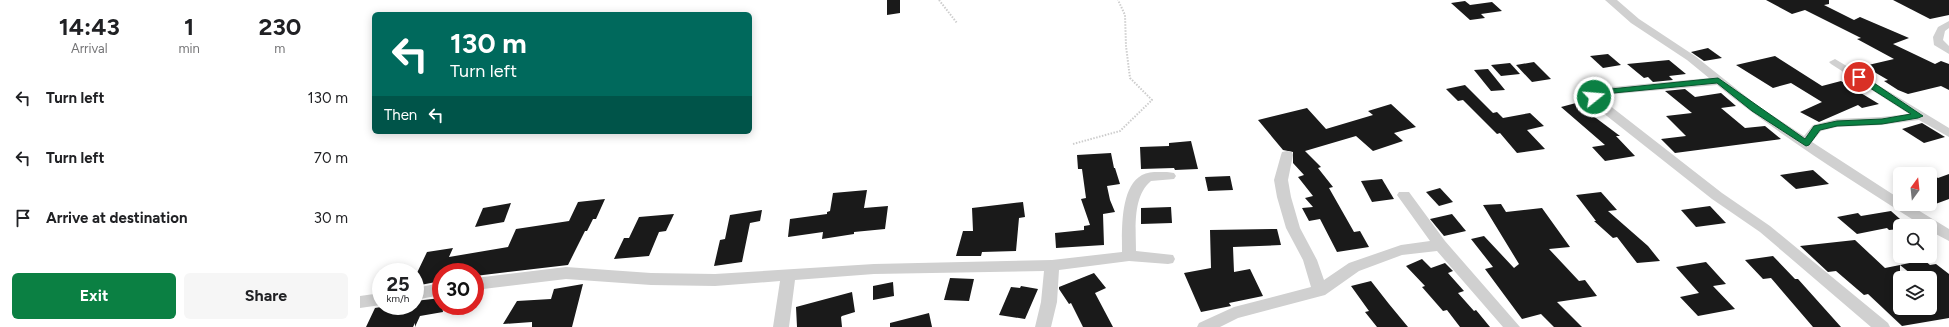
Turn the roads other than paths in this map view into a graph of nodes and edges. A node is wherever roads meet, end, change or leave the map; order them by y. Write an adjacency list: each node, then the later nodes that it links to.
1 (1610, 0): 5 (street)
2 (1949, 24): 3 (street)
3 (1949, 51)
4 (1835, 62): 6 (street)
5 (1718, 81): 8 (street); 26 (street)
6 (1918, 116): 7 (street); 8 (street)
7 (1949, 133)
8 (1806, 143): 12 (street)
9 (1287, 155): 19 (street)
10 (1169, 176): 14 (street)
11 (1404, 195): 13 (street)
12 (1949, 236)
13 (1440, 245): 19 (street); 25 (street)
14 (1128, 256): 15 (street); 16 (street)
15 (1168, 259)
16 (1052, 265): 17 (street); 23 (street)
17 (788, 275): 18 (street); 22 (street)
18 (484, 283)
19 (1320, 291): 24 (street)
20 (372, 300): 21 (street)
21 (360, 302)
22 (781, 327)
23 (1043, 327)
24 (1205, 327)
25 (1512, 327)
26 (1882, 327)

